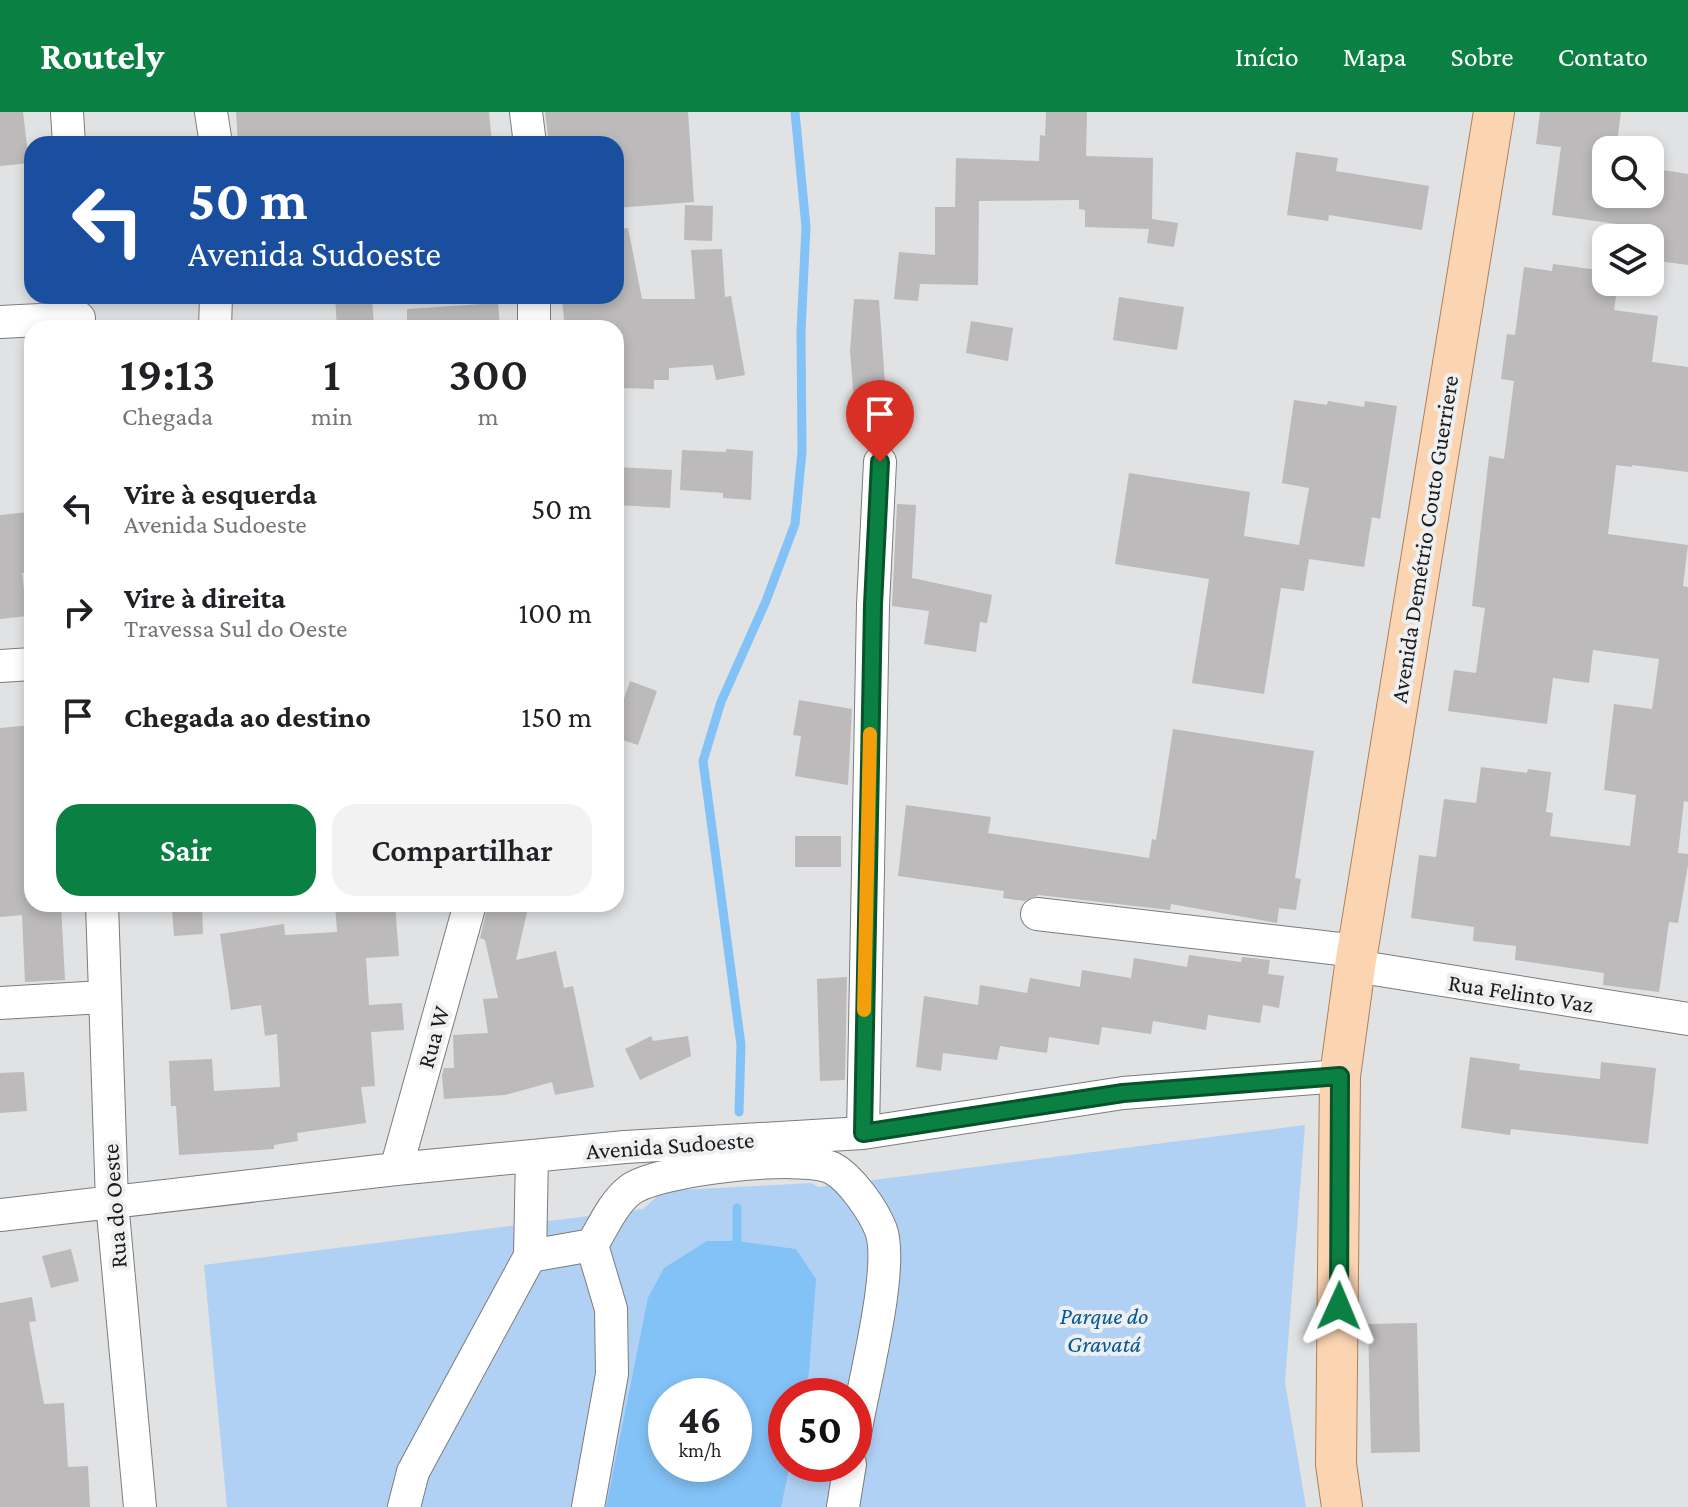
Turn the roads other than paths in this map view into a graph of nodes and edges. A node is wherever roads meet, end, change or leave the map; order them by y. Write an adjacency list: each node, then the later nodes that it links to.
1 (67, 112): 5 (street)
2 (211, 112): 6 (street)
3 (526, 112): 7 (street)
4 (1494, 112): 16 (main road, Avenida Demétrio Couto Guerriere)
5 (68, 136)
6 (215, 136)
7 (529, 136)
8 (78, 314): 9 (street)
9 (0, 322)
10 (880, 462): 21 (street)
11 (24, 664): 12 (street)
12 (0, 666)
13 (102, 912): 17 (street, Rua do Oeste)
14 (468, 912): 23 (street, Rua W)
15 (1037, 914): 16 (street, Rua Felinto Vaz)
16 (1356, 958): 19 (street, Rua Felinto Vaz); 20 (main road, Avenida Demétrio Couto Guerriere)
17 (103, 997): 18 (street); 24 (street, Rua do Oeste)
18 (0, 1003)
19 (1688, 1019)
20 (1340, 1076): 21 (street, Avenida Sudoeste); 34 (main road, Avenida Demétrio Couto Guerriere)
21 (863, 1133): 22 (street, Avenida Sudoeste)
22 (532, 1156): 23 (street, Avenida Sudoeste); 27 (street)
23 (396, 1169): 24 (street, Avenida Sudoeste)
24 (112, 1202): 25 (street, Avenida Sudoeste); 30 (street, Rua do Oeste)
25 (0, 1215)
26 (592, 1245): 27 (street); 28 (street); 32 (street)
27 (530, 1256): 31 (street)
28 (866, 1378)
29 (847, 1482): 33 (street)
30 (140, 1507)
31 (404, 1507)
32 (588, 1507)
33 (843, 1507)
34 (1342, 1507)

